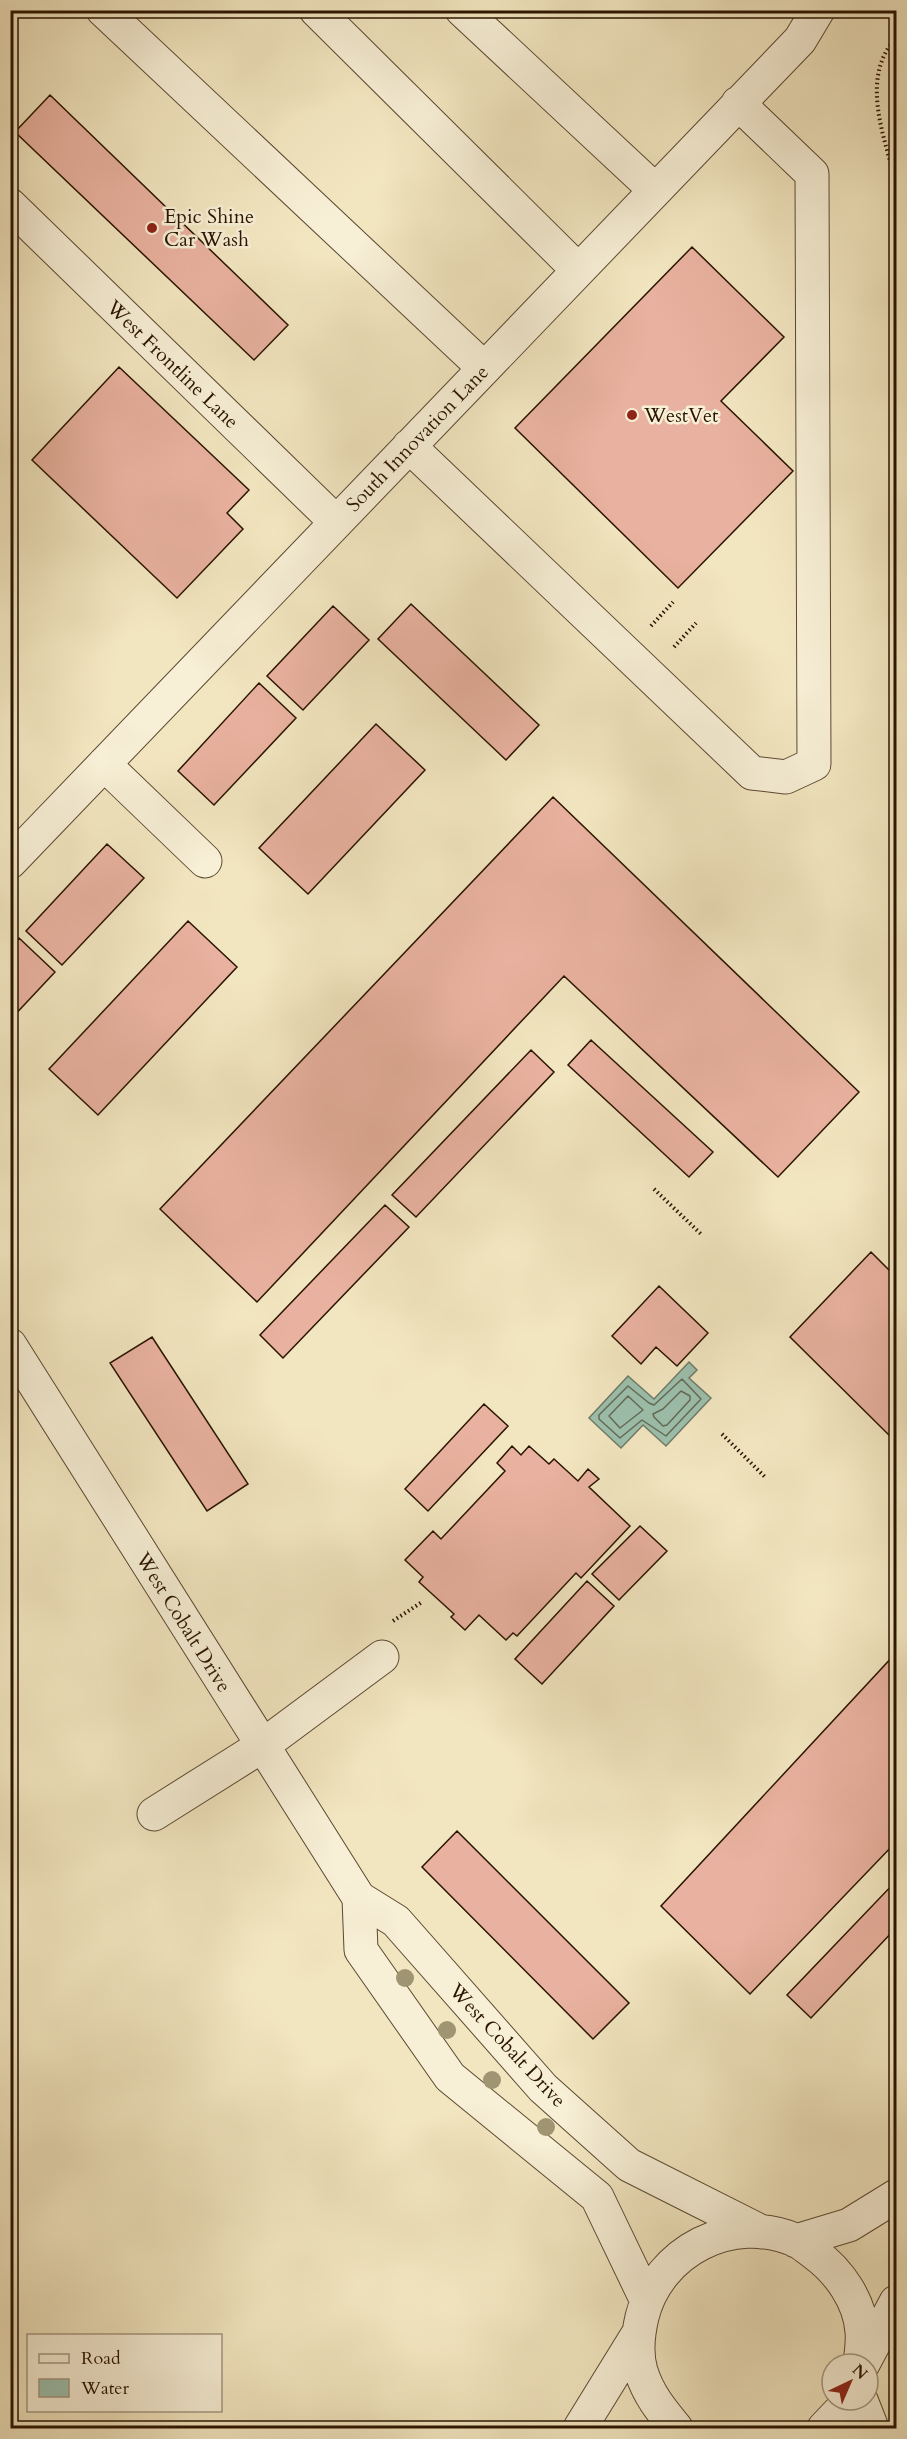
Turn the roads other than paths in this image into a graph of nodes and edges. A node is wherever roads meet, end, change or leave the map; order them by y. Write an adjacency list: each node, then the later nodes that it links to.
1 (316, 10): 8 (street)
2 (462, 10): 6 (street)
3 (818, 10): 5 (street, South Innovation Lane)
4 (108, 14): 9 (street)
5 (738, 103): 6 (street, South Innovation Lane); 10 (street)
6 (655, 190): 8 (street, South Innovation Lane)
7 (10, 205): 11 (street, West Frontline Lane)
8 (578, 270): 9 (street, South Innovation Lane)
9 (484, 368): 10 (street, South Innovation Lane)
10 (409, 446): 11 (street, South Innovation Lane)
11 (336, 522): 12 (street, South Innovation Lane)
12 (104, 764): 13 (street, South Innovation Lane); 14 (street)
13 (14, 851)
14 (205, 861)
15 (10, 1345): 17 (street, West Cobalt Drive)
16 (382, 1657): 17 (street)
17 (262, 1746): 18 (street); 19 (street, West Cobalt Drive)
18 (154, 1814)
19 (359, 1898): 21 (street, West Cobalt Drive); 23 (street)
20 (897, 2196): 22 (street)
21 (762, 2232): 22 (street); 23 (street)
22 (796, 2241): 26 (street)
23 (646, 2299): 25 (street)
24 (897, 2302): 27 (street)
25 (638, 2334): 30 (street); 31 (street)
26 (862, 2352)
27 (869, 2352)
28 (839, 2412): 32 (street)
29 (866, 2412): 33 (street)
30 (580, 2428)
31 (676, 2428)
32 (824, 2428)
33 (872, 2428)

